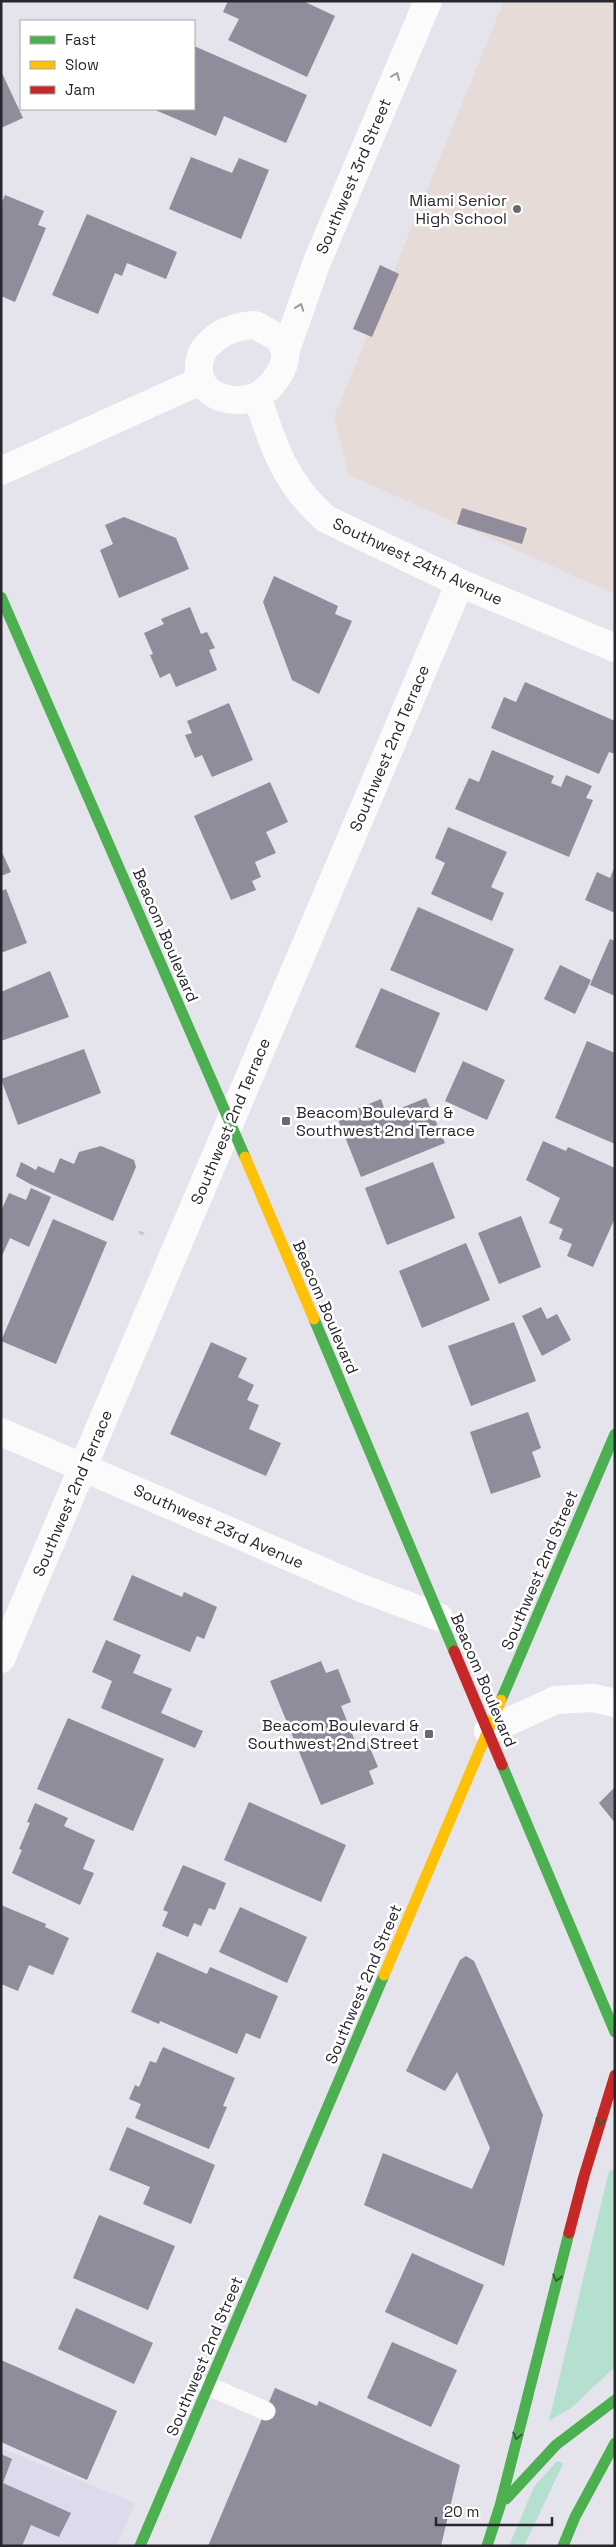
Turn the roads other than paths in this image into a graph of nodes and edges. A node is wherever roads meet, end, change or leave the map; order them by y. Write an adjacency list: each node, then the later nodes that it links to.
1 (428, 1): 2 (street, Southwest 3rd Street, one-way to 1)
2 (285, 353): 3 (street); 4 (street)
3 (200, 381): 4 (street); 5 (street)
4 (257, 396): 6 (street, Southwest 24th Avenue)
5 (1, 471)
6 (460, 583): 8 (street, Southwest 24th Avenue); 9 (street, Southwest 2nd Terrace)
7 (1, 597): 9 (main road, Beacom Boulevard)
8 (615, 648)
9 (230, 1122): 12 (street, Southwest 2nd Terrace); 13 (main road, Beacom Boulevard)
10 (1, 1432): 12 (street, Southwest 23rd Avenue)
11 (615, 1434): 16 (main road, Southwest 2nd Street)
12 (84, 1467): 13 (street, Southwest 23rd Avenue); 14 (street, Southwest 2nd Terrace)
13 (439, 1617): 16 (main road, Beacom Boulevard)
14 (1, 1659)
15 (615, 1703): 16 (street)
16 (488, 1731): 17 (main road, Beacom Boulevard); 19 (main road, Southwest 2nd Street)
17 (615, 2032)
18 (615, 2075): 23 (main road, one-way to 23)
19 (208, 2386): 21 (lane); 24 (main road, Southwest 2nd Street)
20 (615, 2400): 23 (main road)
21 (266, 2411)
22 (615, 2443): 26 (main road)
23 (500, 2506): 25 (main road)
24 (140, 2546)
25 (487, 2546)
26 (563, 2546)

